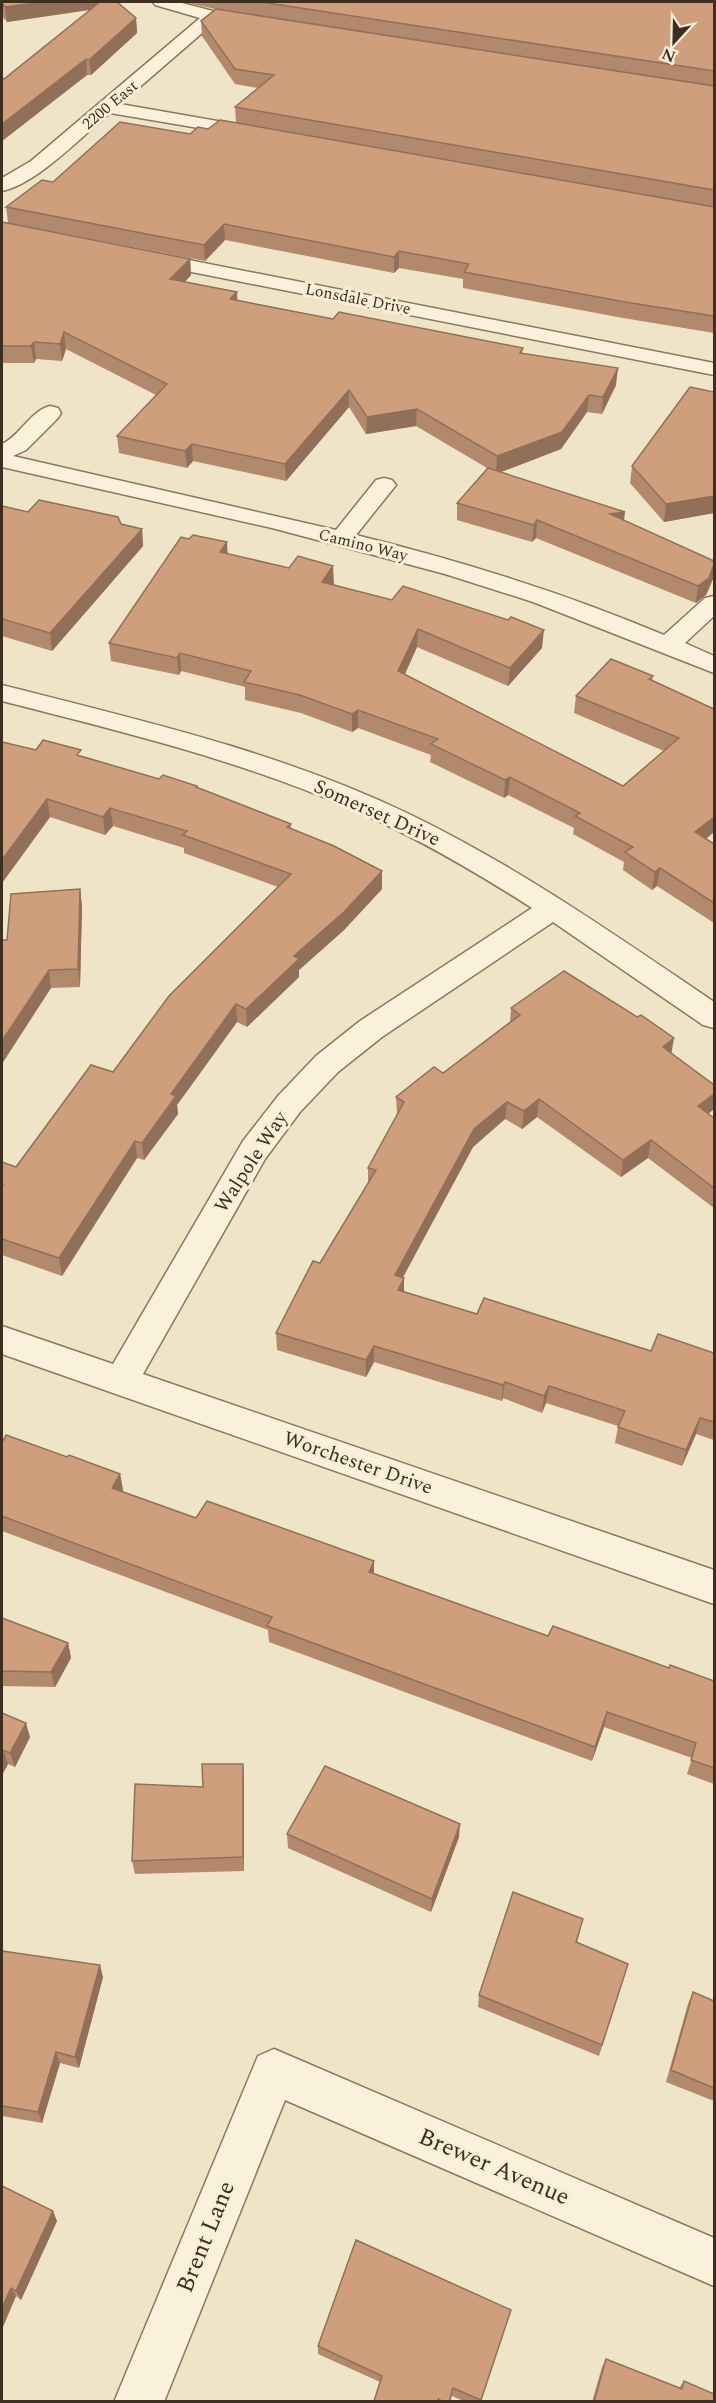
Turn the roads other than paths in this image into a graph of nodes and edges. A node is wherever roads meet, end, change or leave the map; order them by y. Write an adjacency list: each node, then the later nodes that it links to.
1 (161, 2): 2 (street)
2 (212, 16): 3 (street); 4 (street, 2200 East)
3 (272, 24)
4 (108, 106): 5 (street); 6 (street, 2200 East)
5 (273, 135)
6 (2, 185)
7 (130, 255): 8 (street, Lonsdale Drive)
8 (714, 369)
9 (50, 413): 10 (street)
10 (2, 453)
11 (2, 460): 13 (street, Camino Way)
12 (384, 485): 13 (street)
13 (341, 539): 15 (street, Camino Way)
14 (714, 603): 15 (street)
15 (669, 644): 16 (street, Camino Way)
16 (714, 664)
17 (2, 693): 18 (street, Somerset Drive)
18 (553, 908): 19 (street, Somerset Drive); 21 (street, Walpole Way)
19 (714, 1017)
20 (2, 1340): 21 (street, Worchester Drive)
21 (121, 1381): 22 (street, Worchester Drive)
22 (714, 1587)
23 (274, 2072): 24 (street, Brewer Avenue); 25 (street, Brent Lane)
24 (714, 2262)
25 (139, 2402)

